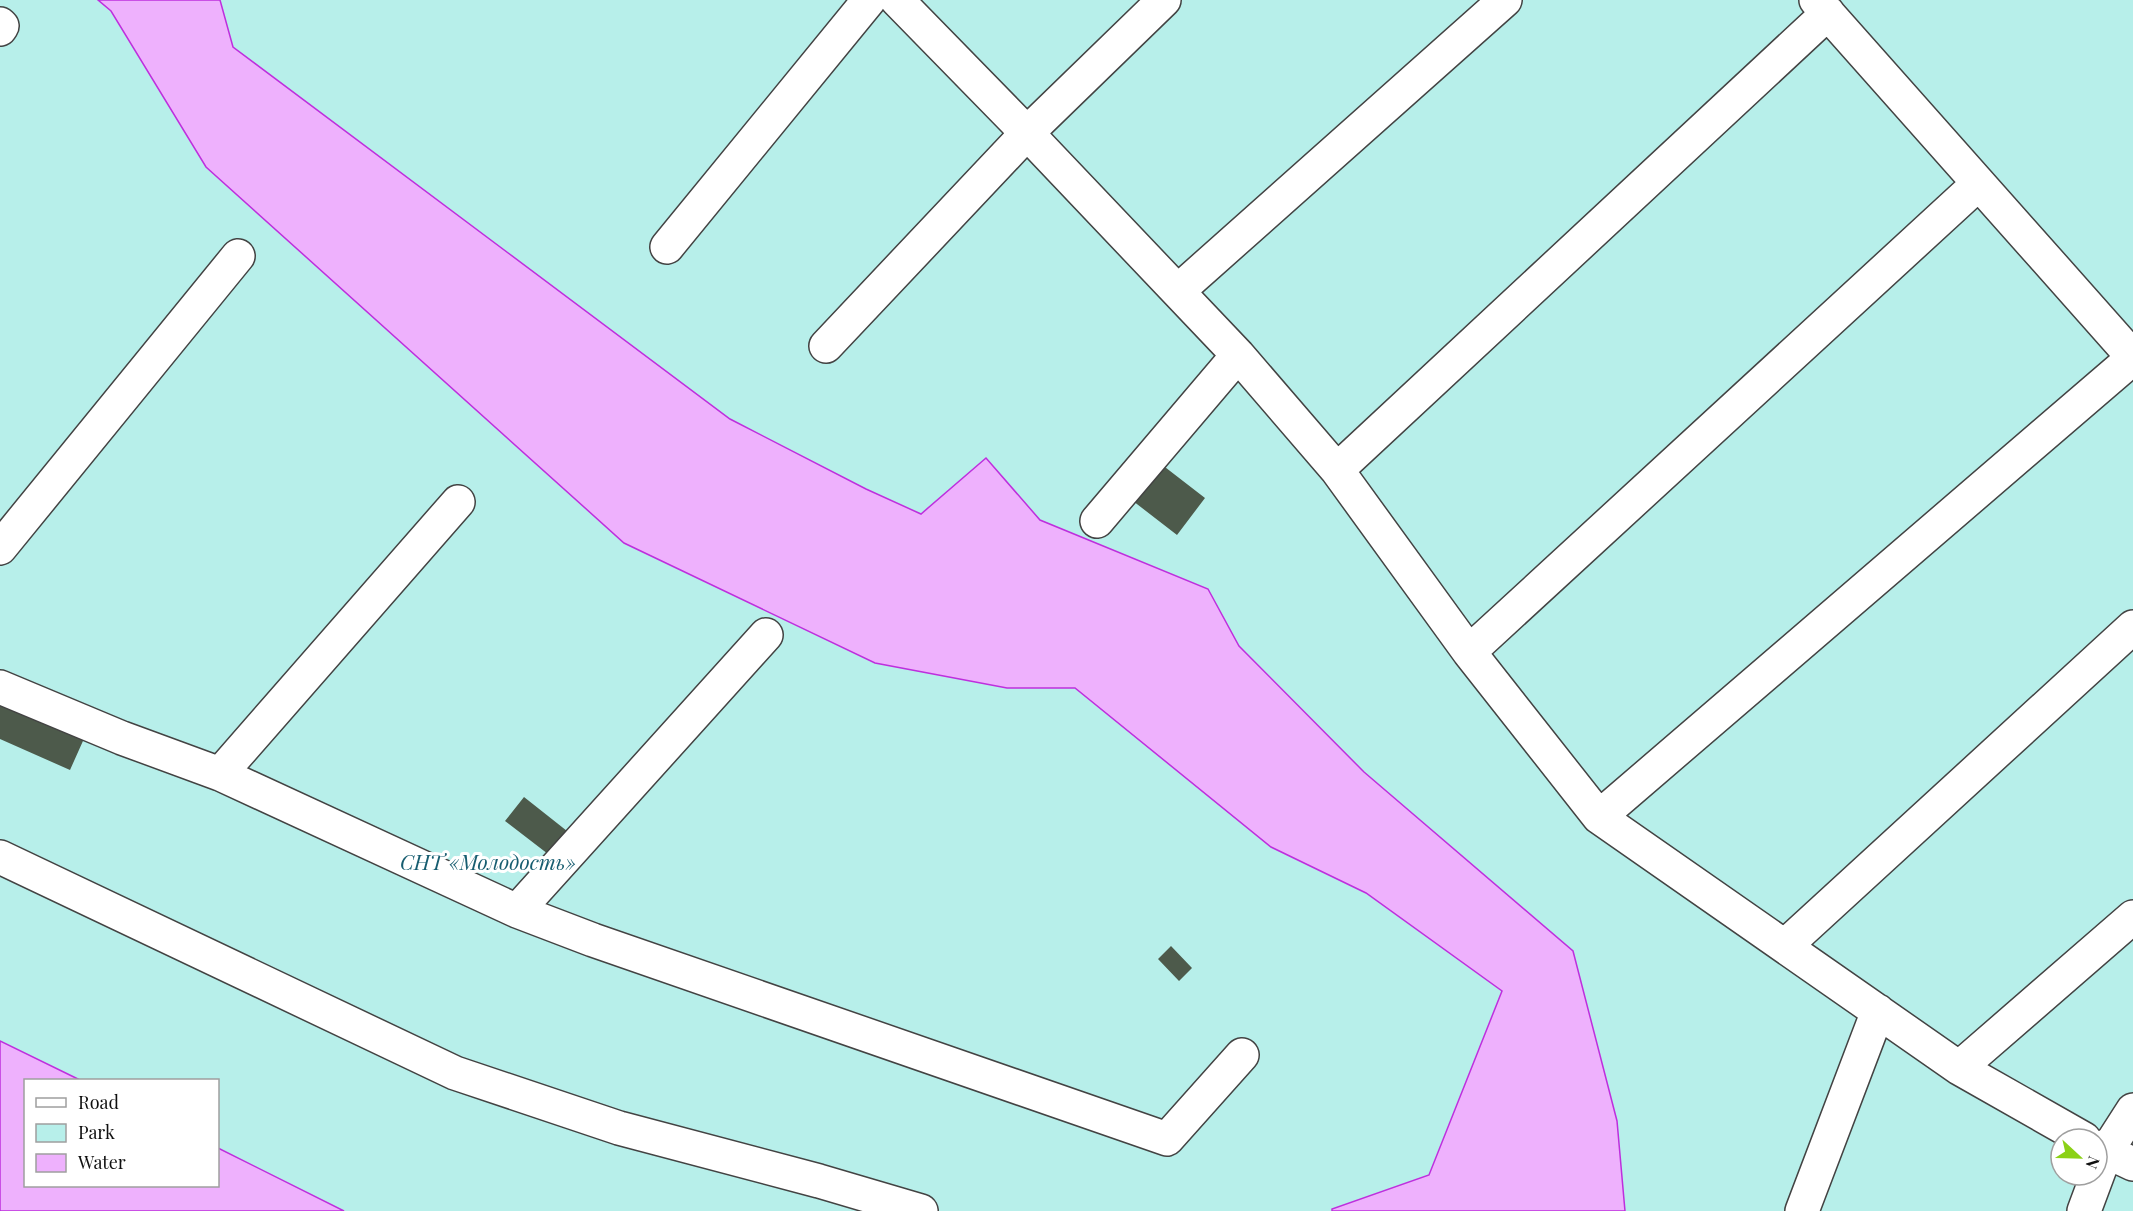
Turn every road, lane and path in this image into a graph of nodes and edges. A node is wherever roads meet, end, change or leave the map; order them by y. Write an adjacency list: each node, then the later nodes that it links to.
1 (869, 0): 10 (street)
2 (897, 0): 8 (street)
3 (1164, 0): 8 (street)
4 (1505, 0): 12 (street)
5 (1822, 7): 9 (street); 16 (street)
6 (0, 24): 7 (street)
7 (0, 29)
8 (1027, 133): 12 (street); 13 (street)
9 (1978, 184): 15 (street); 22 (street)
10 (667, 247)
11 (238, 255): 19 (street)
12 (1178, 291): 14 (street)
13 (826, 346)
14 (1238, 355): 16 (street); 18 (street)
15 (2133, 358): 25 (street)
16 (1337, 470): 22 (street)
17 (458, 502): 24 (street)
18 (1097, 521)
19 (0, 548)
20 (2133, 627): 29 (street)
21 (766, 635): 27 (street)
22 (1469, 652): 25 (street)
23 (0, 687): 24 (street)
24 (220, 774): 27 (street)
25 (1599, 817): 29 (street)
26 (0, 857): 37 (street)
27 (517, 910): 31 (street)
28 (2133, 916): 32 (street)
29 (1785, 946): 30 (street)
30 (1878, 1011): 32 (street); 38 (street)
31 (1242, 1055)
32 (1959, 1068): 34 (street)
33 (2133, 1110): 35 (street)
34 (2064, 1127)
35 (2109, 1144)
36 (2092, 1187): 39 (street)
37 (921, 1211)
38 (1802, 1211)
39 (2084, 1211)

